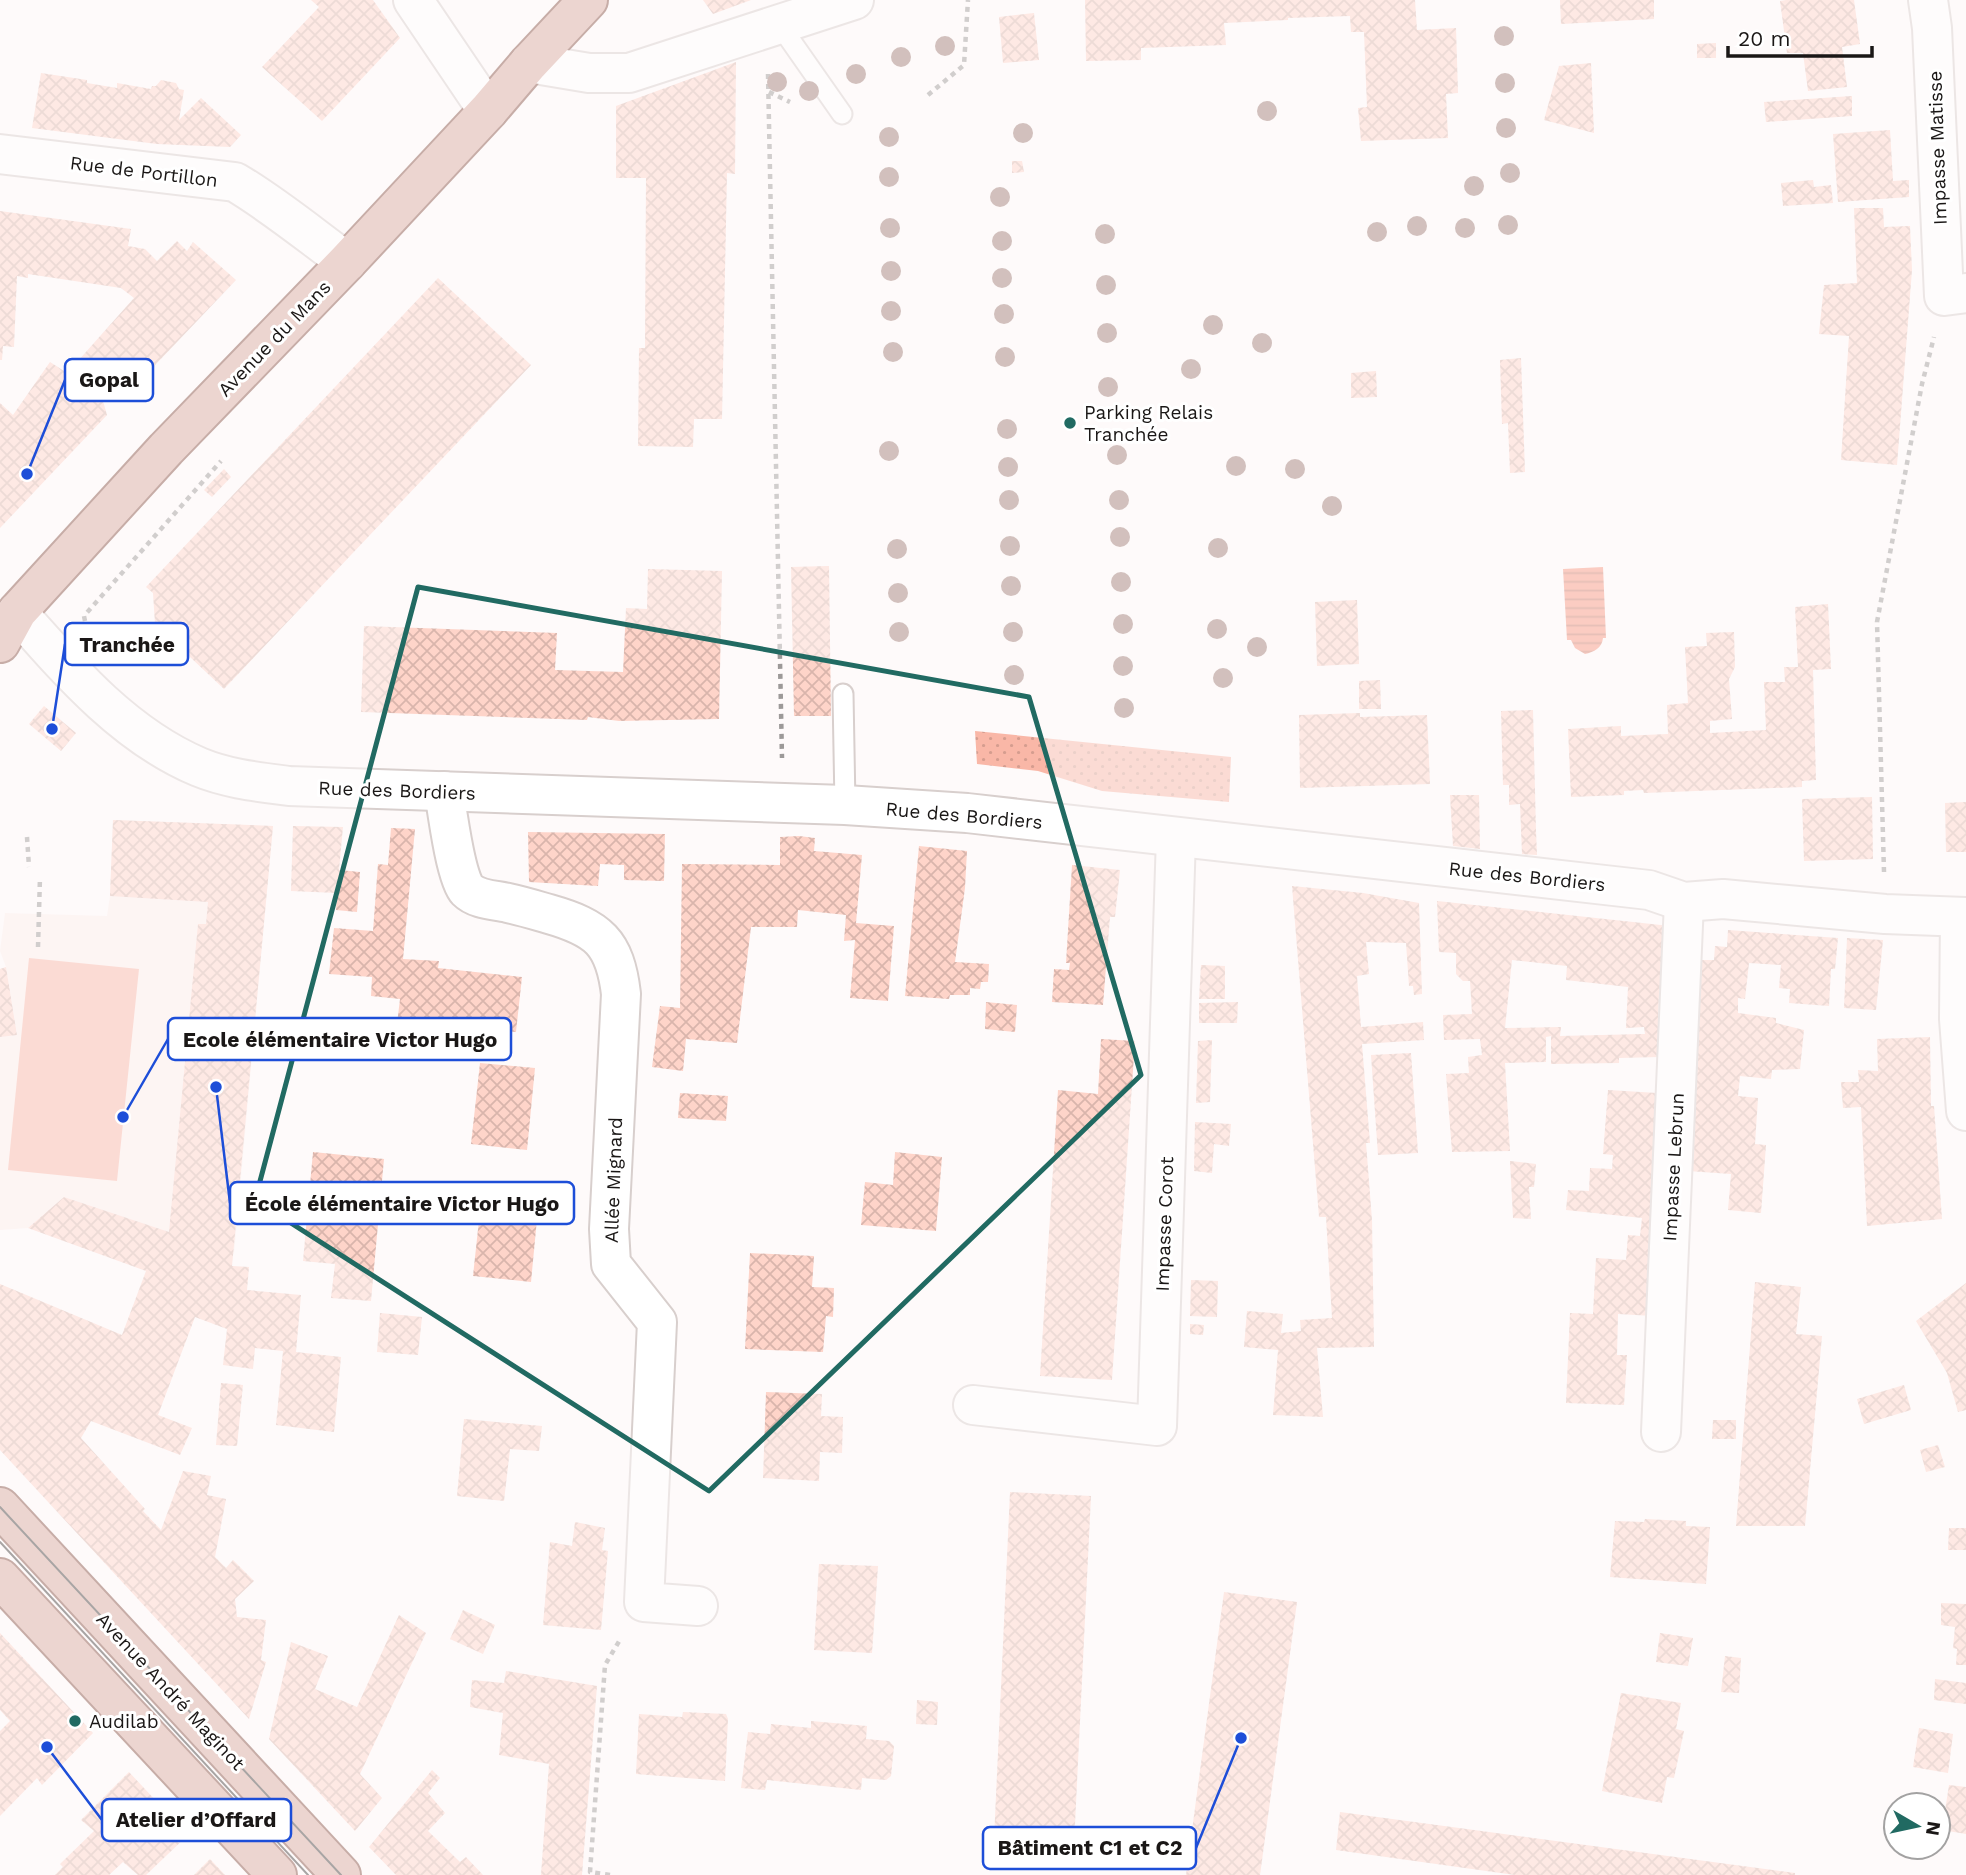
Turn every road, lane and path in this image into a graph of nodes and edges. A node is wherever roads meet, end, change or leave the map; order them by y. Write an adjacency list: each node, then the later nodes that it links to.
1 (414, 0): 9 (street)
2 (588, 0): 7 (main road, Avenue du Mans)
3 (853, 0): 6 (street)
4 (968, 0): 8 (path)
5 (1928, 0): 13 (street, Impasse Matisse)
6 (773, 26): 7 (street); 10 (lane); 17 (path)
7 (528, 63): 9 (main road, Avenue du Mans)
8 (928, 95)
9 (488, 111): 12 (main road, Avenue du Mans)
10 (842, 114)
11 (0, 154): 12 (street, Rue de Portillon)
12 (347, 262): 14 (main road, Avenue du Mans)
13 (1955, 294): 24 (path)
14 (6, 625): 16 (street, Rue des Bordiers)
15 (843, 694): 18 (lane)
16 (444, 791): 17 (street, Rue des Bordiers); 32 (street, Allée Mignard)
17 (783, 803): 18 (street, Rue des Bordiers)
18 (845, 805): 20 (street, Rue des Bordiers)
19 (27, 837): 21 (path)
20 (1176, 837): 23 (street, Rue des Bordiers); 28 (street, Impasse Corot)
21 (29, 867)
22 (40, 877): 26 (path)
23 (1685, 902): 24 (street, Rue des Bordiers); 29 (street, Impasse Lebrun)
24 (1885, 914): 25 (street, Rue des Bordiers)
25 (1963, 917): 27 (street)
26 (38, 947)
27 (1966, 1111)
28 (973, 1405)
29 (1661, 1432)
30 (0, 1507): 35 (main road, Avenue André Maginot)
31 (0, 1578): 34 (main road)
32 (644, 1602): 33 (street); 36 (path)
33 (698, 1606)
34 (278, 1875)
35 (341, 1875)
36 (610, 1875)

